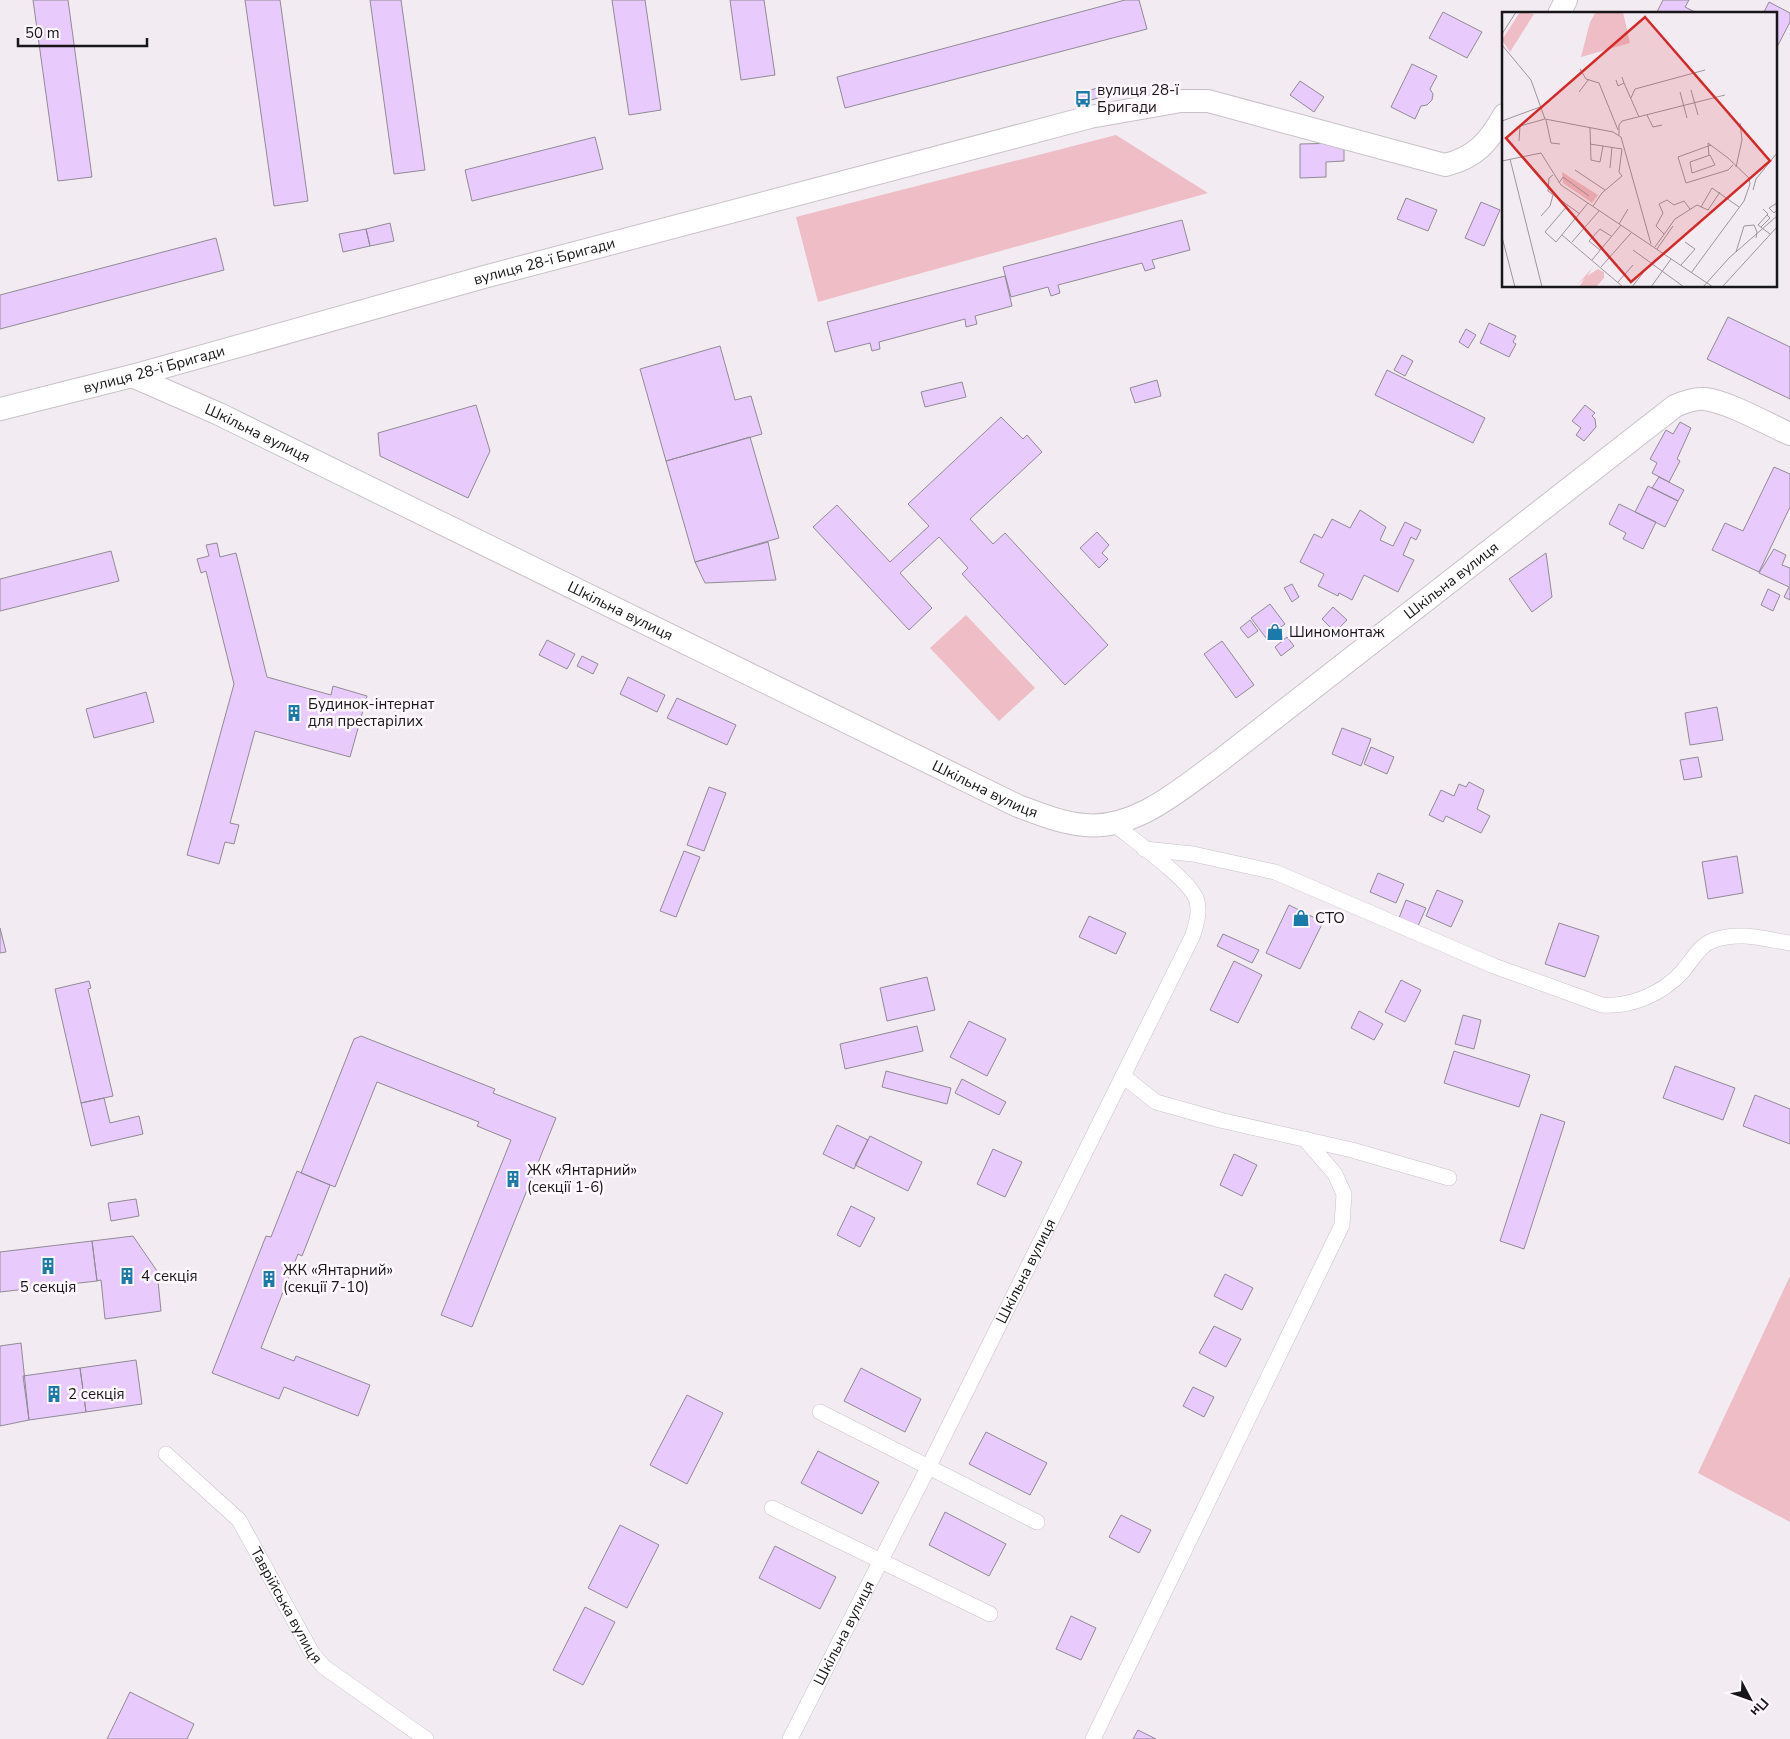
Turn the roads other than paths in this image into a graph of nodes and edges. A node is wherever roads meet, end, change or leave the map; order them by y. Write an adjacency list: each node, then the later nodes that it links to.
1 (1566, 0): 2 (street)
2 (1560, 12)
3 (1502, 118): 4 (street, вулиця 28-ї Бригади)
4 (132, 376): 5 (street, вулиця 28-ї Бригади); 7 (street, Шкільна вулиця)
5 (0, 409)
6 (1790, 434): 7 (street, Шкільна вулиця)
7 (1114, 824): 8 (street, Шкільна вулиця)
8 (1144, 849): 9 (street); 10 (street, Шкільна вулиця)
9 (1790, 943)
10 (1123, 1076): 11 (street); 15 (street, Шкільна вулиця)
11 (1305, 1139): 12 (street); 22 (street)
12 (1449, 1178)
13 (820, 1412): 15 (street)
14 (166, 1454): 20 (street, Таврійська вулиця)
15 (929, 1466): 17 (street); 18 (street, Шкільна вулиця)
16 (772, 1508): 18 (street)
17 (1037, 1522)
18 (881, 1561): 19 (street); 21 (street, Шкільна вулиця)
19 (990, 1614)
20 (426, 1739)
21 (790, 1739)
22 (1093, 1739)

